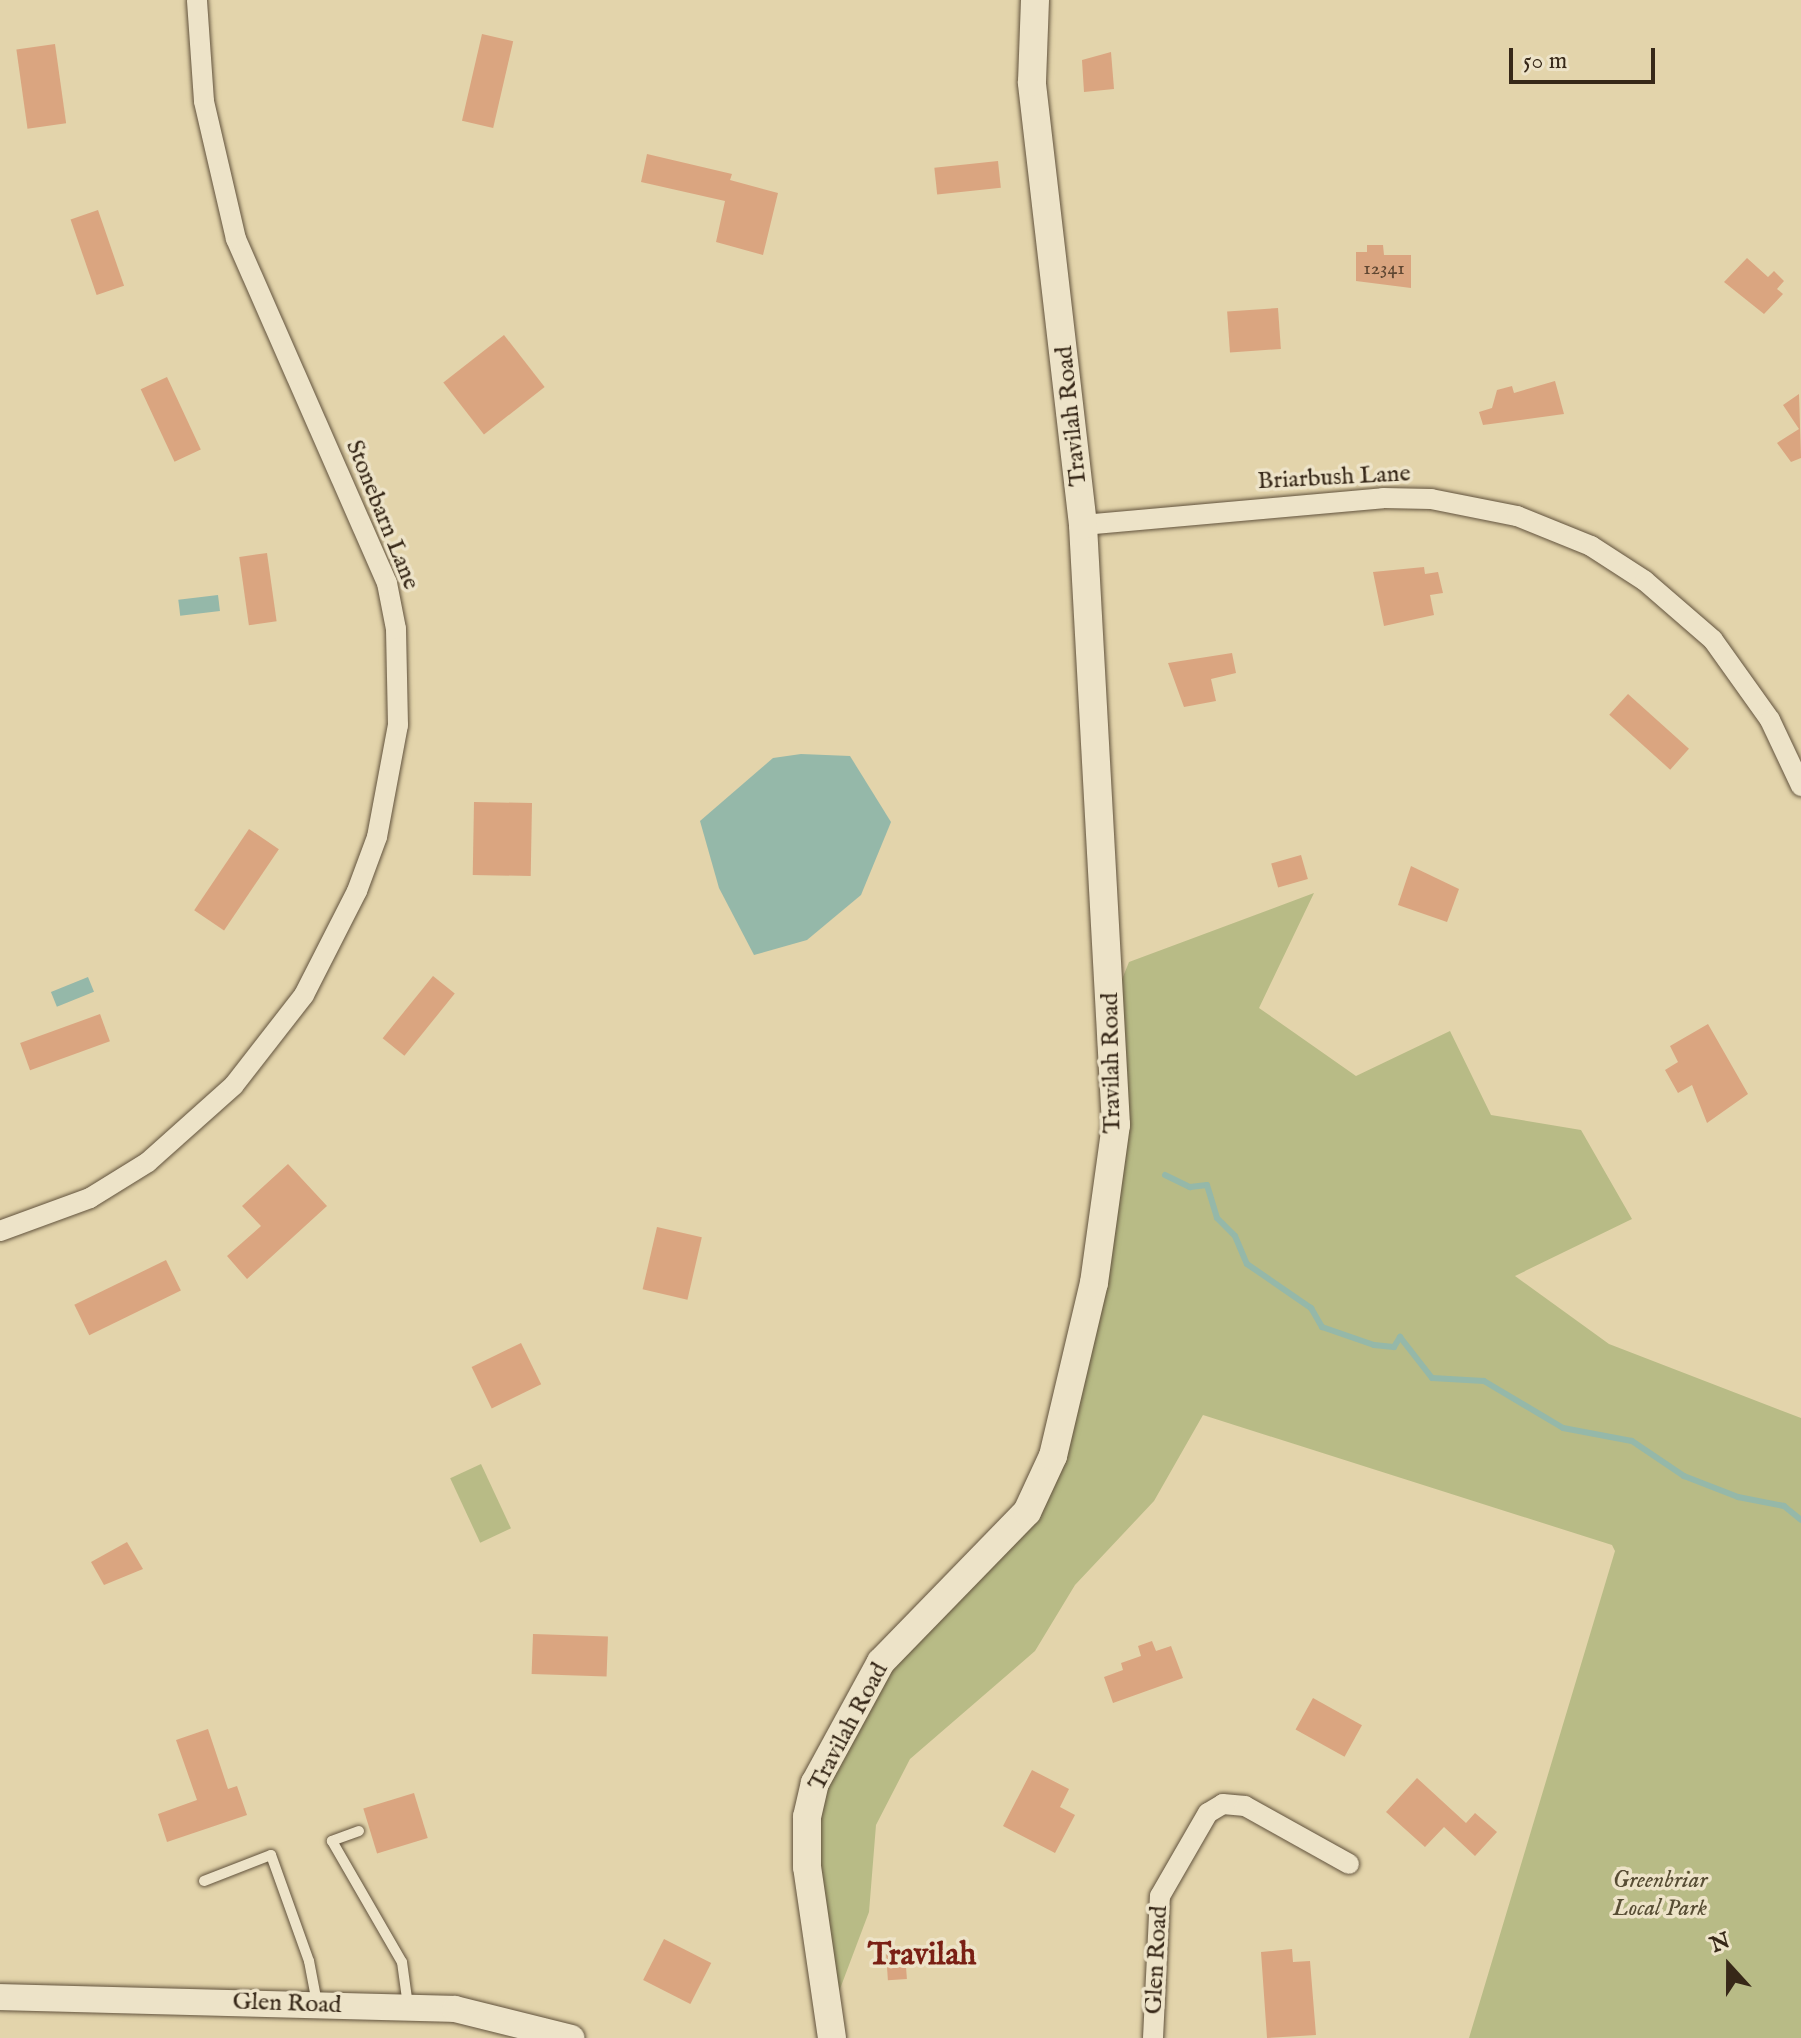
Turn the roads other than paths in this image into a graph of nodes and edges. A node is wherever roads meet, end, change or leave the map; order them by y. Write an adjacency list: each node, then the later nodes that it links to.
1 (197, 0): 5 (street, Stonebarn Lane)
2 (1035, 0): 3 (main road, Travilah Road)
3 (1083, 525): 4 (street, Briarbush Lane); 13 (main road, Travilah Road)
4 (1801, 786)
5 (0, 1231)
6 (359, 1831): 11 (lane)
7 (1349, 1864): 14 (street, Glen Road)
8 (204, 1881): 10 (lane)
9 (0, 1997): 10 (street, Glen Road)
10 (318, 2005): 11 (street, Glen Road)
11 (408, 2008): 12 (street, Glen Road)
12 (571, 2038)
13 (832, 2038)
14 (1153, 2038)

